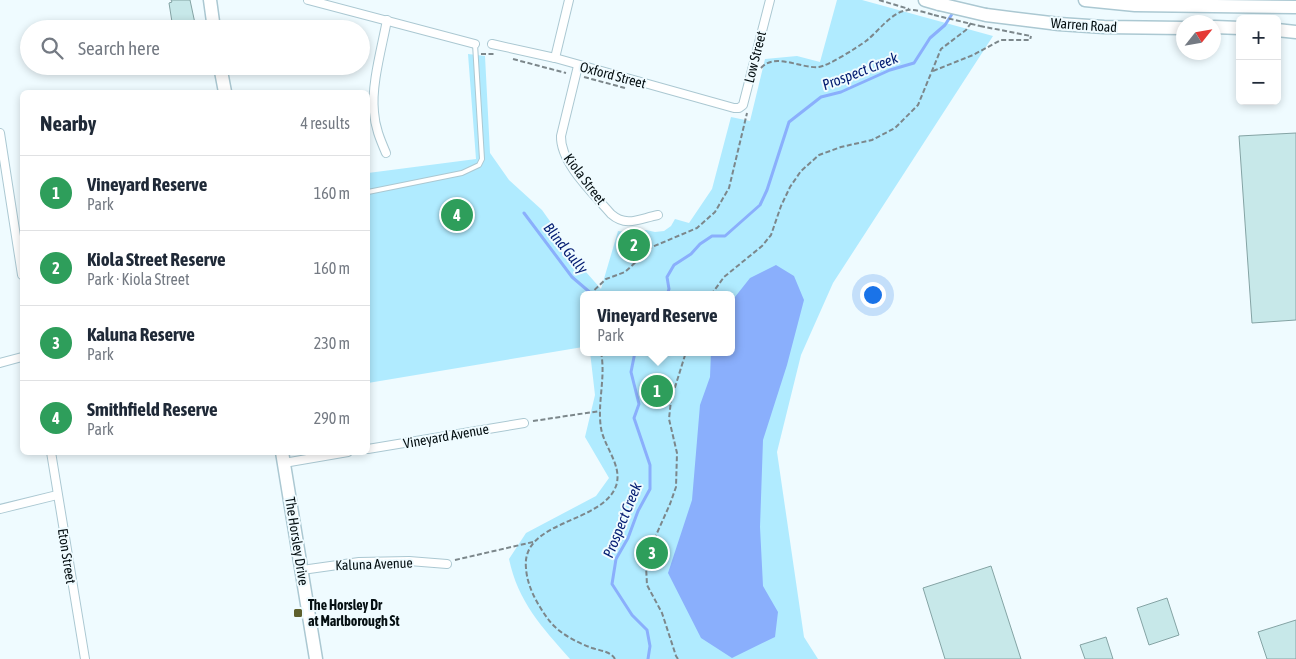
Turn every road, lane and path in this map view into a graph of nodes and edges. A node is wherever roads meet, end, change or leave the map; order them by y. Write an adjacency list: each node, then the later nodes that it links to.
1 (210, 0): 11 (main road)
2 (308, 0): 12 (street)
3 (569, 0): 25 (street)
4 (770, 0): 32 (street, Low Street)
5 (879, 0): 9 (path)
6 (925, 0): 10 (main road, Warren Road)
7 (1085, 0): 8 (main road, Warren Road)
8 (1296, 7)
9 (909, 9): 10 (path); 27 (path)
10 (937, 10): 13 (main road, Warren Road, bridge); 13 (path, bridge)
11 (213, 20)
12 (387, 20): 20 (street); 35 (street)
13 (983, 21): 16 (main road, Warren Road); 28 (path)
14 (971, 23): 28 (path)
15 (1221, 27): 17 (main road)
16 (1176, 28)
17 (1236, 28)
18 (1281, 30): 19 (main road)
19 (1296, 32)
20 (476, 44): 22 (lane)
21 (492, 44): 25 (street, Oxford Street)
22 (476, 53): 23 (path); 36 (lane)
23 (498, 54)
24 (507, 57): 29 (path)
25 (555, 58): 26 (street, Oxford Street)
26 (578, 66): 32 (street, Oxford Street); 37 (street, Kiola Street)
27 (761, 69)
28 (933, 71): 40 (path)
29 (566, 73)
30 (221, 75): 31 (main road)
31 (224, 90)
32 (734, 108)
33 (748, 110): 39 (path)
34 (0, 134): 38 (street)
35 (386, 153)
36 (370, 192)
37 (658, 215)
38 (20, 261)
39 (591, 291)
40 (714, 291)
41 (601, 356): 45 (path)
42 (685, 356): 59 (path)
43 (20, 358): 44 (street)
44 (0, 363)
45 (600, 411): 46 (path); 53 (path)
46 (524, 423): 47 (street, Vineyard Avenue)
47 (370, 449)
48 (50, 455): 51 (street, Eton Street)
49 (316, 455): 50 (street)
50 (283, 458): 55 (main road, The Horsley Drive)
51 (57, 495): 52 (street); 56 (street, Eton Street)
52 (0, 509)
53 (536, 542): 54 (path); 58 (path)
54 (447, 564): 55 (street, Kaluna Avenue)
55 (302, 570): 57 (main road, The Horsley Drive)
56 (85, 659)
57 (312, 659)
58 (615, 659)
59 (678, 659)

